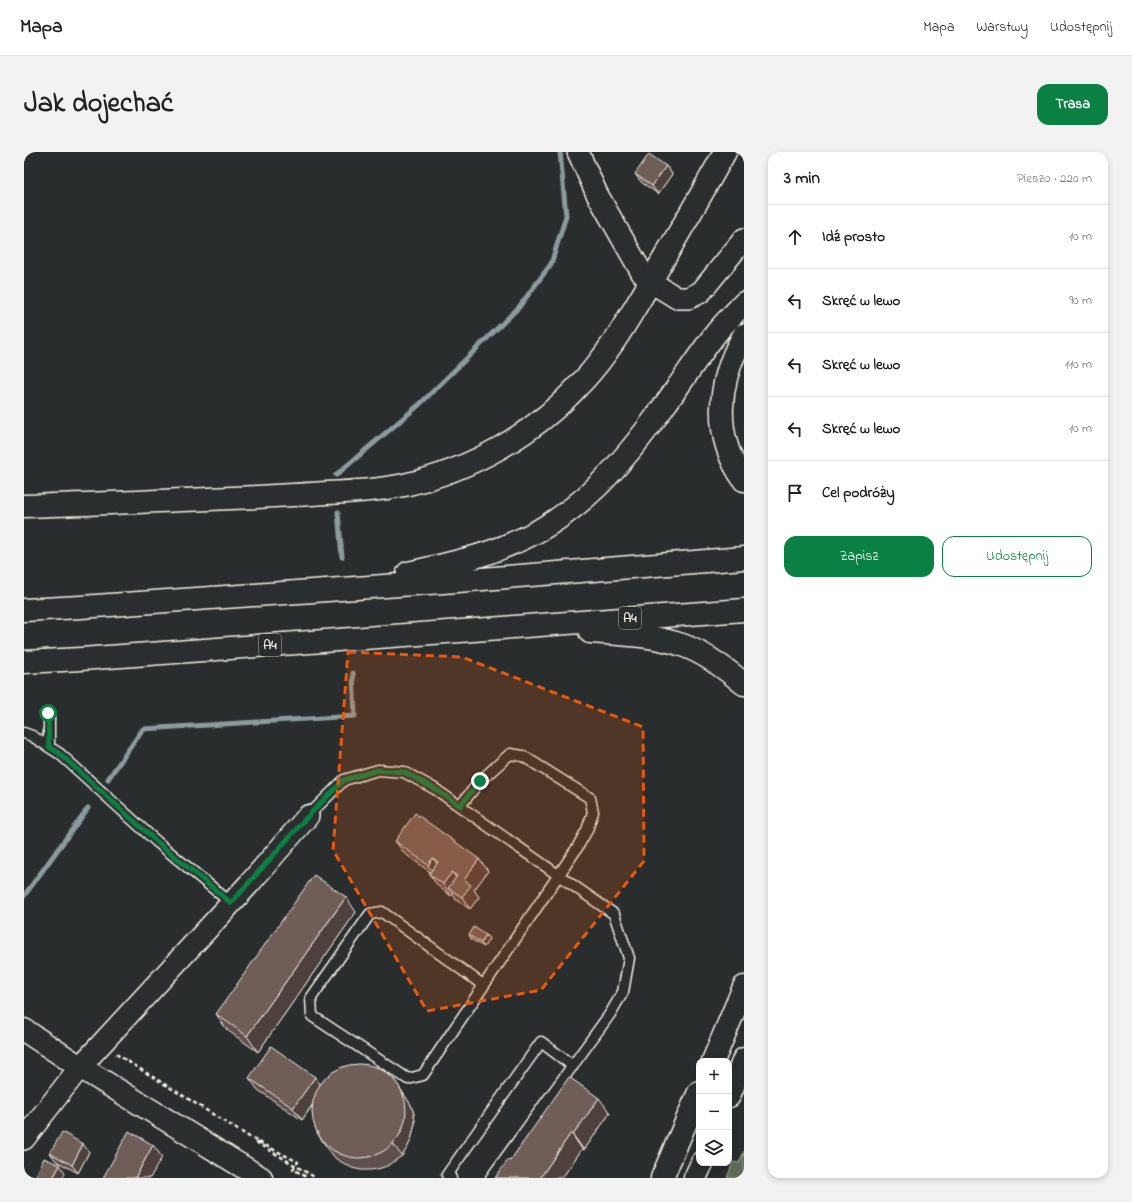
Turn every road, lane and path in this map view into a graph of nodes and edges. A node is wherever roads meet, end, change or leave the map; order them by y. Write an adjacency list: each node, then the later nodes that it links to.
1 (578, 152): 4 (street)
2 (724, 152): 4 (main road)
3 (744, 239): 4 (street)
4 (650, 282): 8 (main road)
5 (744, 303): 10 (main road)
6 (744, 335): 7 (main road)
7 (744, 480)
8 (24, 506)
9 (744, 558): 10 (main road)
10 (331, 589): 11 (main road)
11 (24, 610)
12 (744, 610): 13 (main road, A4)
13 (515, 627): 14 (main road, A4); 15 (main road)
14 (24, 662)
15 (744, 684)
16 (48, 713): 18 (lane)
17 (24, 733): 18 (lane)
18 (49, 747): 22 (lane)
19 (460, 806): 20 (lane); 21 (lane); 21 (lane)
20 (308, 816): 22 (street)
21 (558, 875): 23 (lane); 29 (lane)
22 (231, 903): 30 (street)
23 (483, 985): 23 (lane)
24 (744, 987): 27 (main road)
25 (24, 1030): 30 (main road)
26 (111, 1050): 34 (path)
27 (714, 1058)
28 (744, 1059): 32 (main road)
29 (572, 1066): 39 (lane); 40 (lane)
30 (80, 1067): 33 (street); 36 (main road)
31 (698, 1094): 41 (main road)
32 (730, 1094)
33 (24, 1139)
34 (295, 1165): 37 (path); 38 (path)
35 (701, 1166): 42 (main road)
36 (261, 1178)
37 (308, 1178)
38 (316, 1178)
39 (451, 1178)
40 (491, 1178)
41 (662, 1178)
42 (695, 1178)

